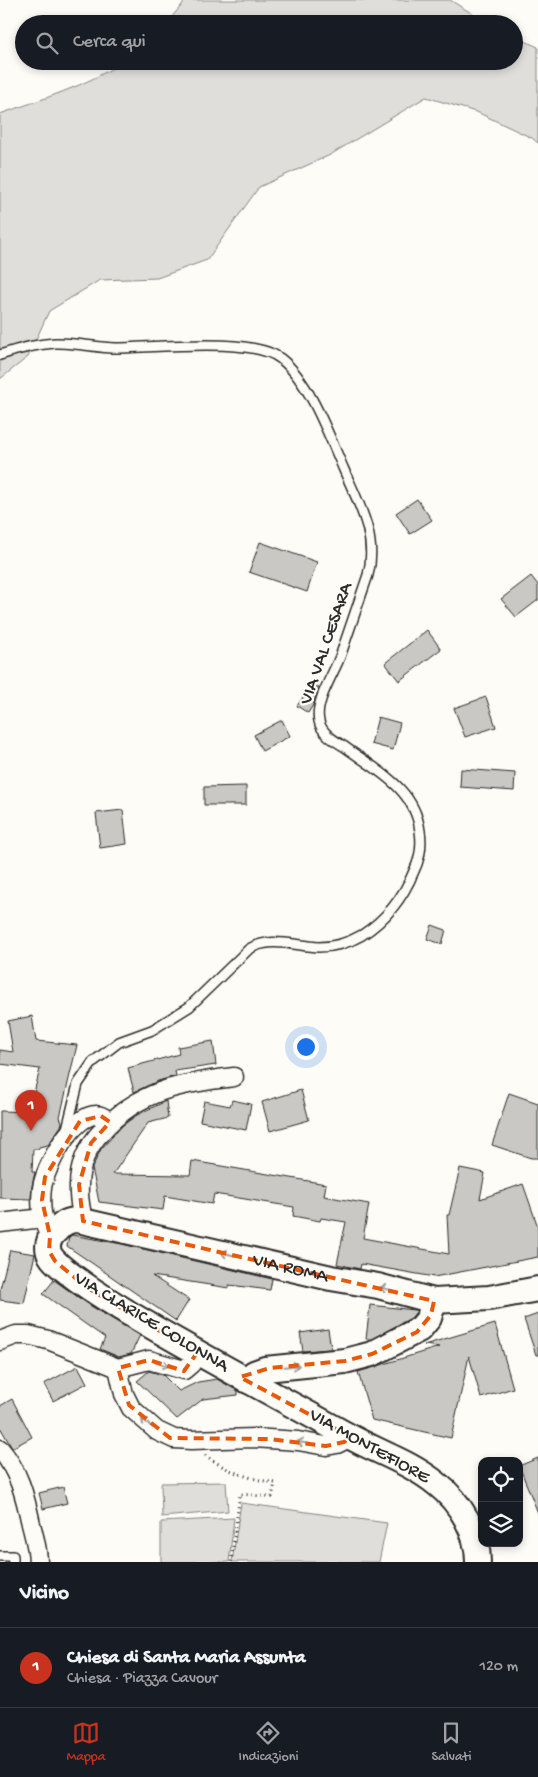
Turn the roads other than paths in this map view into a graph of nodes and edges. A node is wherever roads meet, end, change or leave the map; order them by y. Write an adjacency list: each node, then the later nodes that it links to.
1 (0, 356): 4 (lane, VIA VAL CESARA)
2 (234, 1077): 3 (street)
3 (110, 1122): 4 (street); 5 (street)
4 (64, 1140): 7 (street)
5 (83, 1221): 7 (main road, VIA ROMA); 9 (main road, VIA ROMA, one-way to 5)
6 (0, 1224): 7 (street)
7 (47, 1227): 11 (main road, VIA CLARICE COLONNA)
8 (538, 1289): 9 (main road, VIA ROMA)
9 (434, 1301): 13 (main road, one-way to 9)
10 (0, 1341): 12 (street)
11 (196, 1353): 12 (street, one-way to 11); 13 (main road, VIA CLARICE COLONNA)
12 (118, 1368): 14 (street, one-way to 12)
13 (248, 1381): 14 (main road, VIA MONTEFIORE)
14 (351, 1437): 19 (main road, VIA MONTEFIORE)
15 (0, 1449): 18 (street)
16 (0, 1556): 17 (lane)
17 (13, 1562)
18 (38, 1562)
19 (478, 1562)

